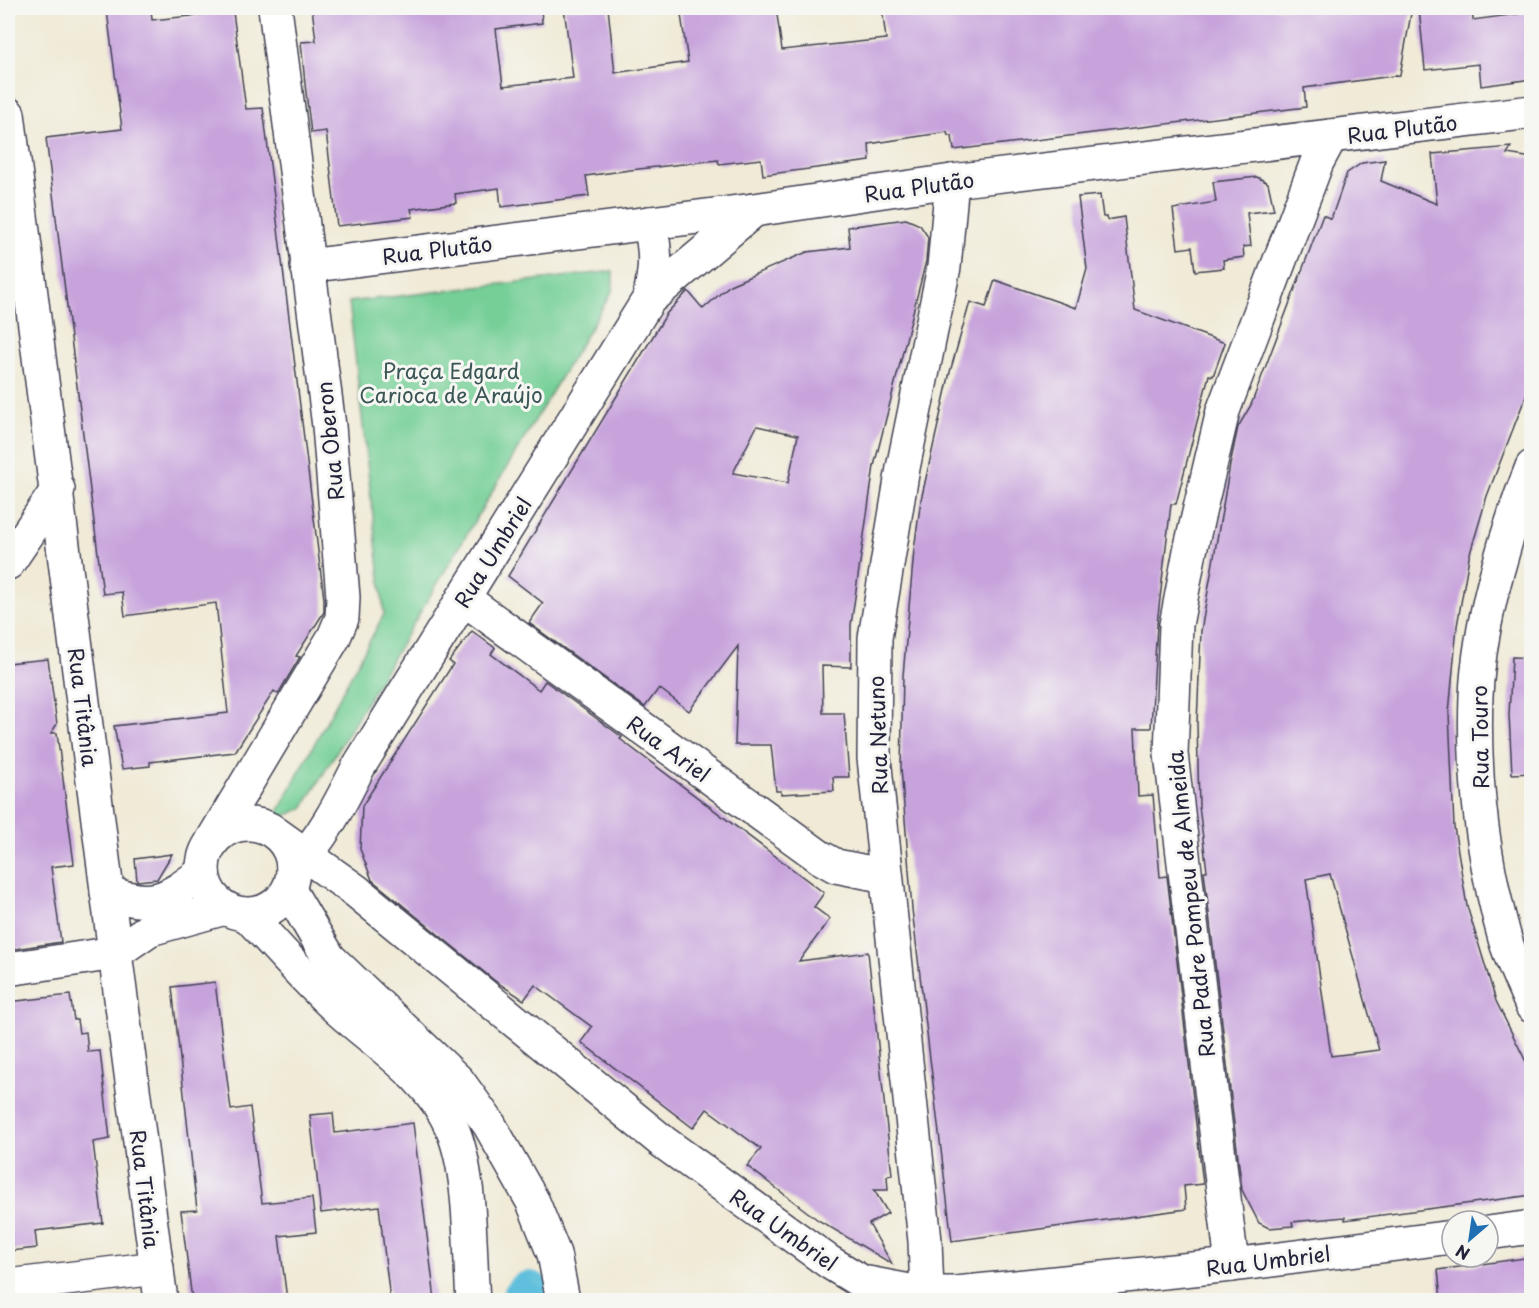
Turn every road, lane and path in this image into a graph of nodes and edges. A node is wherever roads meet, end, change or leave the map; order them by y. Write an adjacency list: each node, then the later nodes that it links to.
1 (275, 8): 8 (street, Rua Oberon)
2 (1532, 112): 4 (street, Rua Plutão)
3 (8, 114): 11 (street, Rua Titânia)
4 (1331, 136): 5 (street, Rua Plutão); 28 (street, Rua Padre Pompeu de Almeida)
5 (952, 181): 6 (street, Rua Plutão); 18 (street, Rua Netuno)
6 (754, 210): 7 (street, Rua Plutão); 9 (street, Rua Umbriel)
7 (649, 223): 8 (street, Rua Plutão); 9 (street, Rua Umbriel)
8 (308, 266): 15 (street, Rua Oberon)
9 (649, 299): 13 (street, Rua Umbriel)
10 (1532, 467): 24 (street, Rua Touro)
11 (58, 489): 12 (street); 20 (street, Rua Titânia)
12 (8, 563)
13 (463, 598): 14 (street, Rua Umbriel); 18 (street, Rua Ariel)
14 (338, 807): 17 (street, Rua Umbriel); 19 (street, Rua Umbriel)
15 (212, 841): 16 (street); 17 (street)
16 (203, 872): 20 (street); 21 (street)
17 (296, 873): 19 (street, Rua Umbriel); 21 (street); 34 (street)
18 (886, 876): 31 (street, Rua Netuno)
19 (356, 891): 31 (street, Rua Umbriel)
20 (108, 892): 22 (street, Rua Titânia)
21 (236, 912): 22 (street); 33 (street)
22 (116, 953): 23 (street); 29 (street, Rua Titânia)
23 (8, 969)
24 (1532, 1006)
25 (1532, 1227): 26 (street)
26 (1500, 1231)
27 (1440, 1239): 28 (street, Rua Umbriel)
28 (1232, 1265): 31 (street, Rua Umbriel)
29 (157, 1268): 30 (street); 32 (street, Rua Titânia)
30 (8, 1286)
31 (927, 1293)
32 (161, 1300)
33 (473, 1300)
34 (563, 1300)

